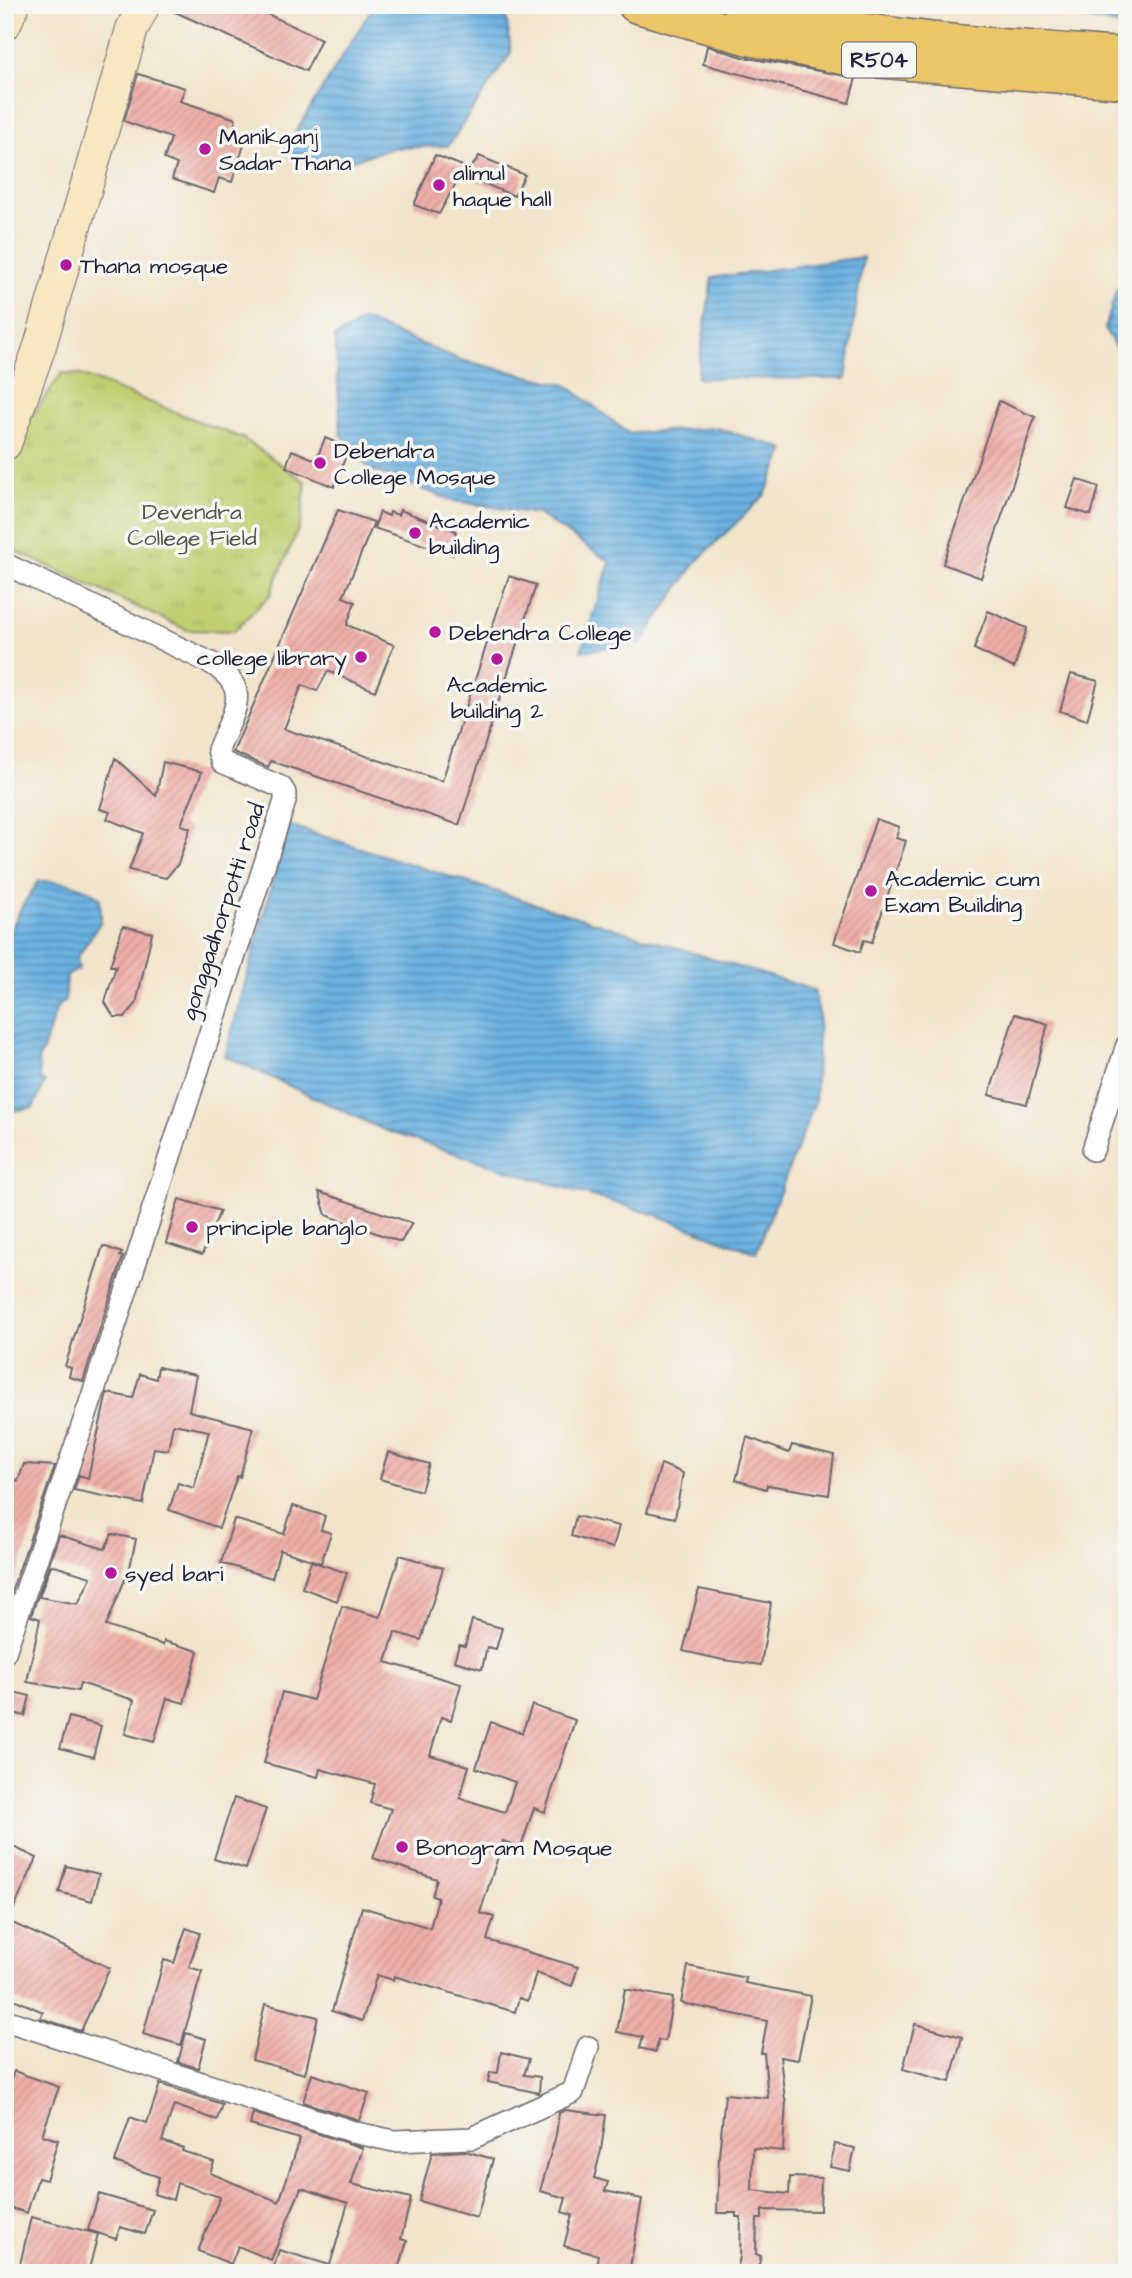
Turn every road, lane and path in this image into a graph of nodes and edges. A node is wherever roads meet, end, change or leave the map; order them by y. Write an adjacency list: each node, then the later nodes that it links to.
1 (13, 5): 5 (street)
2 (144, 5): 8 (street)
3 (636, 5): 7 (main road, R504)
4 (740, 5): 6 (main road, R504)
5 (5, 24)
6 (1127, 56)
7 (1127, 81)
8 (7, 431)
9 (5, 564): 12 (street, gonggadhorpotti road)
10 (1127, 1045): 11 (street)
11 (1093, 1150)
12 (5, 1652)
13 (5, 2020): 14 (street)
14 (588, 2047)

